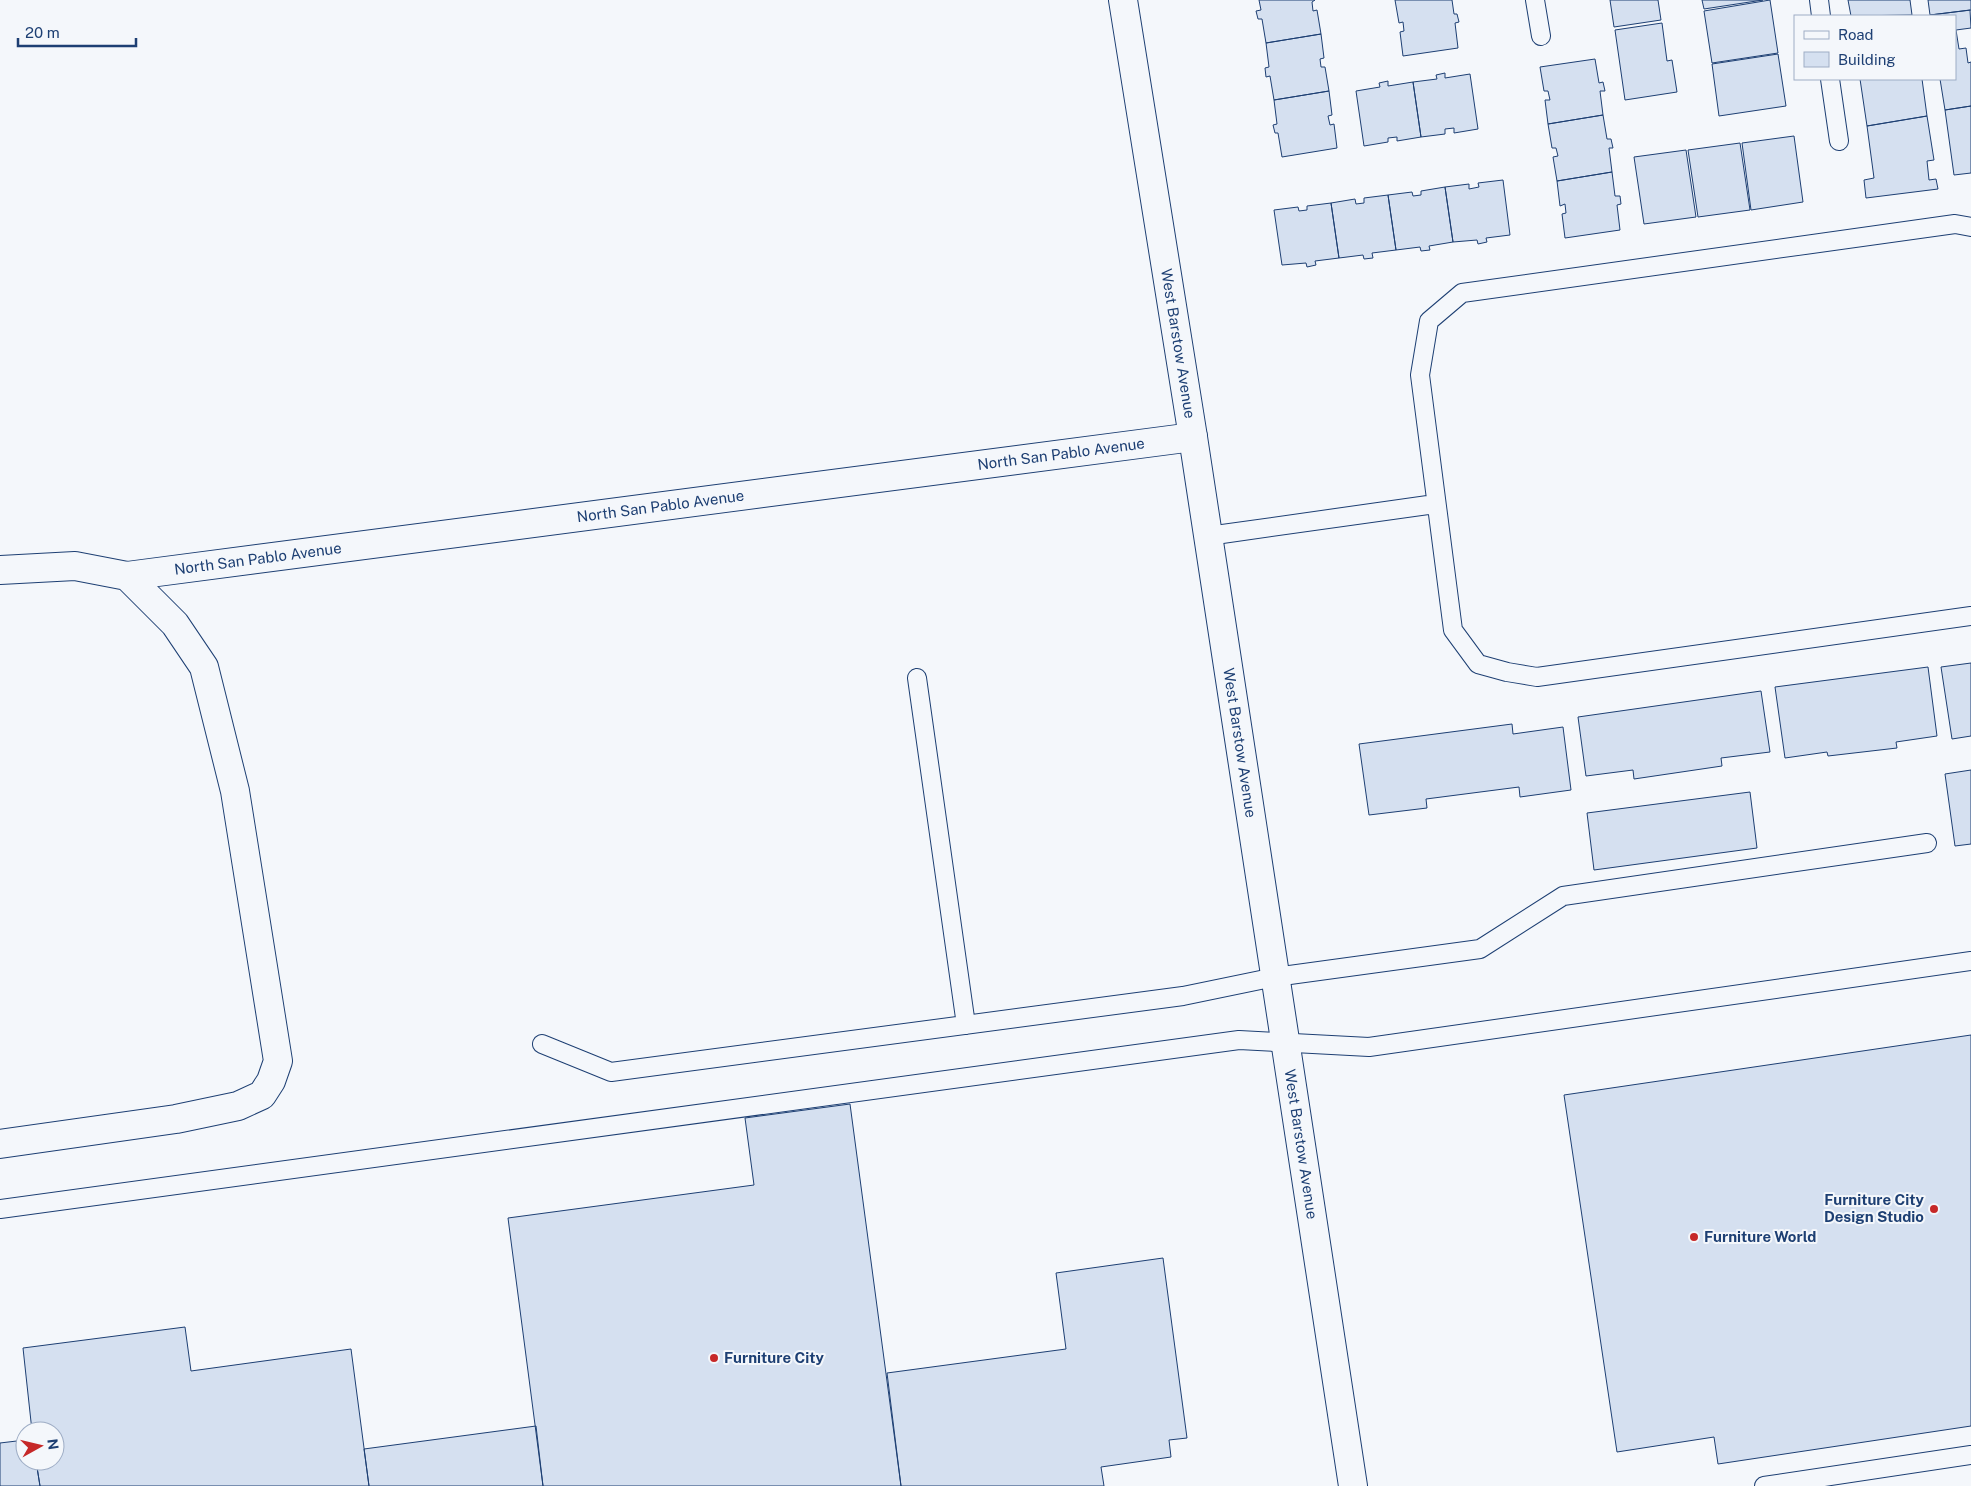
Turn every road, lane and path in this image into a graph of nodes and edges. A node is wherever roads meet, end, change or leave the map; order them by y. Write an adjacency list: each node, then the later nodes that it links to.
1 (1123, 0): 9 (street, West Barstow Avenue)
2 (1536, 0): 5 (lane)
3 (1819, 0): 4 (lane)
4 (1821, 15)
5 (1541, 36)
6 (1830, 80): 7 (lane)
7 (1839, 141)
8 (1971, 227): 10 (lane)
9 (1193, 437): 11 (street, West Barstow Avenue); 13 (street, North San Pablo Avenue)
10 (1435, 504): 11 (lane); 14 (lane)
11 (1208, 536): 18 (street, West Barstow Avenue)
12 (0, 570): 13 (street, North San Pablo Avenue)
13 (127, 576): 22 (street)
14 (1971, 616)
15 (917, 678): 19 (lane)
16 (1927, 843): 18 (lane)
17 (1971, 961): 21 (lane)
18 (1275, 977): 19 (lane); 21 (street, West Barstow Avenue)
19 (966, 1024): 20 (lane)
20 (542, 1044)
21 (1286, 1044): 23 (lane); 25 (street, West Barstow Avenue)
22 (0, 1144)
23 (0, 1209)
24 (1971, 1455): 26 (lane)
25 (1353, 1486)
26 (1764, 1486)

